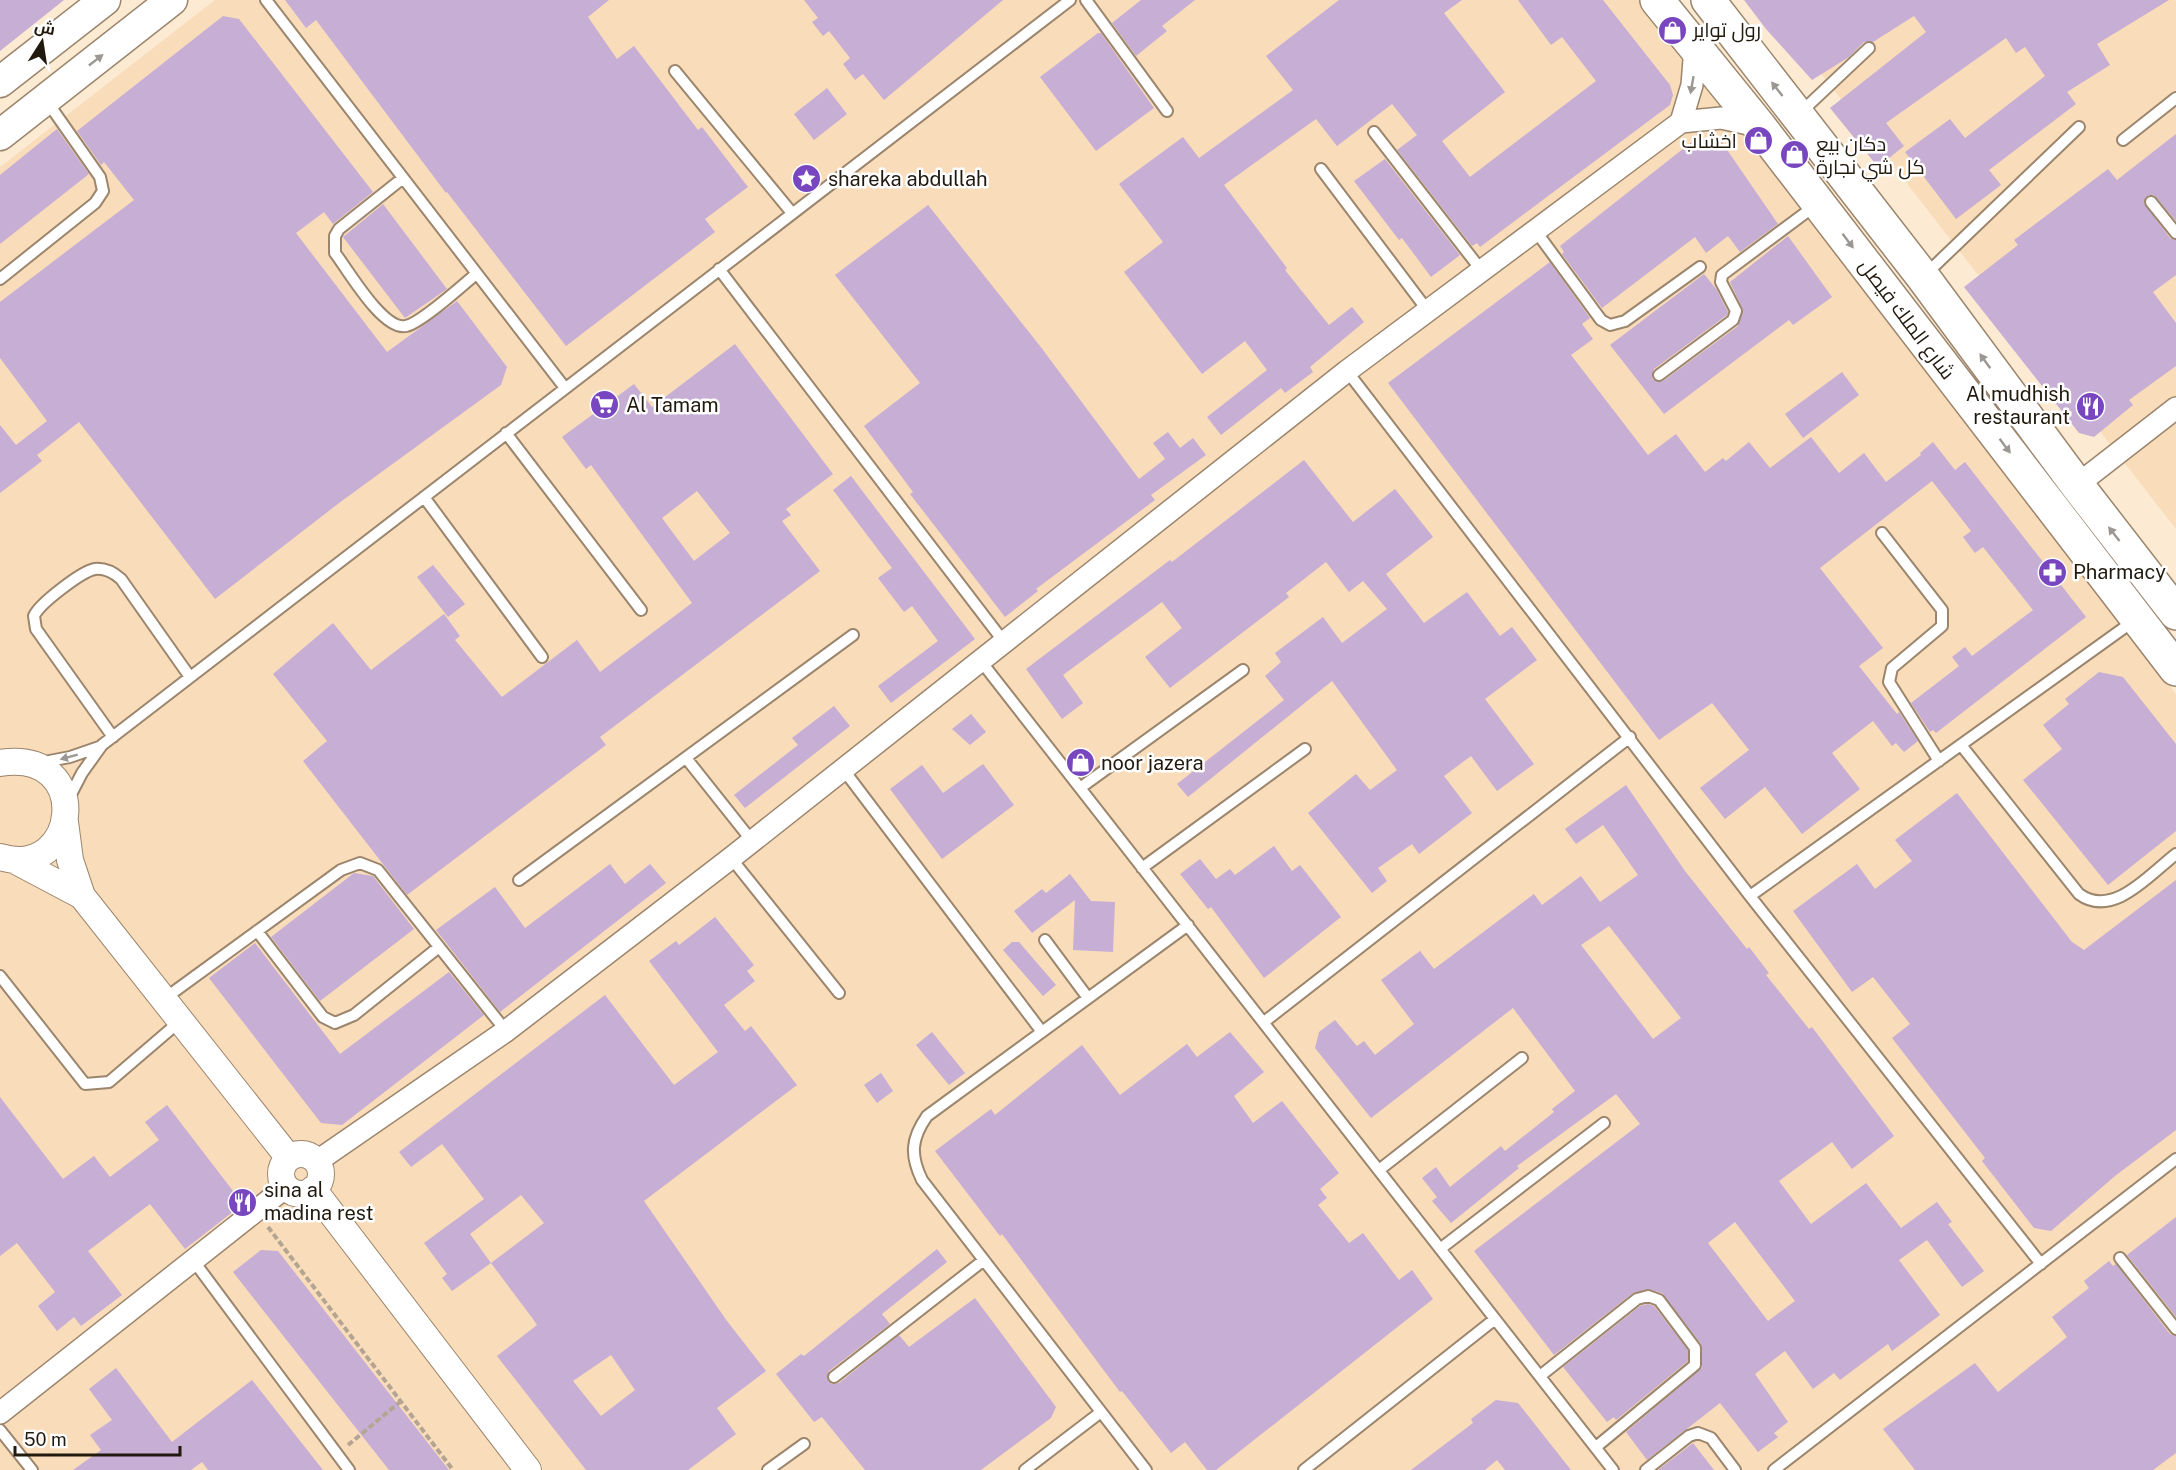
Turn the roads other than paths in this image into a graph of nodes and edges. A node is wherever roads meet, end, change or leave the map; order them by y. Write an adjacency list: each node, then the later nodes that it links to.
1 (105, 0): 11 (main road)
2 (172, 0): 13 (main road, one-way to 2)
3 (266, 0): 23 (lane)
4 (1070, 0): 26 (lane)
5 (1086, 0): 14 (lane)
6 (1657, 0): 8 (main road, شارع الملك فيصل)
7 (1708, 0): 15 (main road, شارع الملك فيصل, one-way to 7)
8 (1695, 47): 16 (street, one-way to 16); 17 (main road, شارع الملك فيصل)
9 (1869, 48): 15 (lane)
10 (675, 71): 26 (lane)
11 (0, 82)
12 (2176, 98): 21 (lane)
13 (45, 100): 20 (main road); 34 (lane)
14 (1167, 111)
15 (1798, 116): 33 (main road, شارع الملك فيصل)
16 (1681, 122): 17 (street); 27 (street)
17 (1759, 126): 25 (main road, شارع الملك فيصل)
18 (2079, 127): 33 (lane)
19 (1374, 132): 31 (lane)
20 (0, 135)
21 (2123, 141)
22 (1321, 169): 35 (lane)
23 (403, 178): 32 (lane); 32 (lane)
24 (2151, 202): 28 (lane)
25 (1819, 203): 37 (lane); 46 (main road, شارع الملك فيصل, one-way to 46)
26 (792, 213): 30 (lane)
27 (1535, 230): 29 (lane); 31 (street)
28 (2176, 233)
29 (1700, 267)
30 (719, 269): 38 (lane); 48 (lane)
31 (1482, 271): 35 (street)
32 (477, 274): 38 (lane)
33 (1923, 277): 41 (main road, شارع الملك فيصل, one-way to 33)
34 (0, 279)
35 (1428, 311): 36 (street)
36 (1347, 371): 48 (street); 55 (lane)
37 (1659, 375)
38 (565, 388): 40 (lane)
39 (2176, 408): 41 (street)
40 (506, 433): 42 (lane); 44 (lane)
41 (2077, 485): 45 (main road, شارع الملك فيصل, one-way to 41)
42 (424, 497): 49 (lane); 53 (lane)
43 (1882, 533): 61 (lane)
44 (640, 610)
45 (2176, 613)
46 (2137, 619): 51 (main road, شارع الملك فيصل); 57 (lane)
47 (854, 635): 60 (lane)
48 (1004, 642): 50 (street)
49 (542, 657)
50 (980, 660): 62 (street); 63 (lane)
51 (2176, 669)
52 (1243, 670): 63 (lane)
53 (190, 677): 54 (lane); 54 (lane)
54 (112, 737): 56 (lane)
55 (1630, 737): 72 (lane); 82 (lane)
56 (102, 745): 59 (lane, one-way to 59); 64 (lane)
57 (1961, 745): 61 (lane); 66 (lane)
58 (1305, 749): 69 (lane)
59 (13, 758): 64 (street)
60 (686, 758): 65 (lane); 70 (lane)
61 (1939, 761): 72 (lane)
62 (843, 769): 65 (street); 84 (lane)
63 (1080, 788): 69 (lane)
64 (66, 813): 68 (street); 71 (street)
65 (752, 841): 67 (street)
66 (2176, 854)
67 (731, 858): 78 (lane); 83 (street)
68 (7, 859): 71 (street)
69 (1142, 868): 73 (lane)
70 (519, 880)
71 (82, 896): 80 (street)
72 (1750, 896): 97 (lane)
73 (1188, 925): 79 (lane); 82 (lane)
74 (257, 932): 76 (lane); 76 (lane); 80 (lane)
75 (1045, 940): 79 (lane)
76 (439, 947): 83 (lane)
77 (0, 976): 81 (lane)
78 (839, 993)
79 (1088, 998): 84 (lane)
80 (162, 1000): 81 (street)
81 (179, 1022): 87 (street)
82 (1264, 1022): 90 (lane)
83 (506, 1031): 89 (street)
84 (1042, 1032): 96 (lane)
85 (1522, 1058): 90 (lane)
86 (1604, 1124): 93 (lane)
87 (289, 1158): 89 (street); 91 (street)
88 (2176, 1159): 97 (lane)
89 (316, 1162): 92 (street)
90 (1379, 1170): 93 (lane)
91 (285, 1186): 92 (street); 95 (street)
92 (313, 1189): 109 (street)
93 (1440, 1249): 98 (lane)
94 (2120, 1258): 99 (lane)
95 (193, 1260): 103 (street); 108 (lane)
96 (984, 1260): 101 (lane); 102 (lane)
97 (2041, 1264): 117 (lane)
98 (1495, 1319): 100 (lane); 113 (lane)
99 (2176, 1329)
100 (1540, 1376): 106 (lane); 106 (lane)
101 (834, 1377)
102 (1101, 1412): 111 (lane); 112 (lane)
103 (0, 1413)
104 (0, 1430): 107 (lane)
105 (804, 1444): 110 (lane)
106 (1596, 1448): 114 (lane)
107 (32, 1470)
108 (349, 1470)
109 (528, 1470)
110 (768, 1470)
111 (1025, 1470)
112 (1146, 1470)
113 (1304, 1470)
114 (1613, 1470)
115 (1646, 1470): 116 (lane)
116 (1735, 1470)
117 (1774, 1470)

